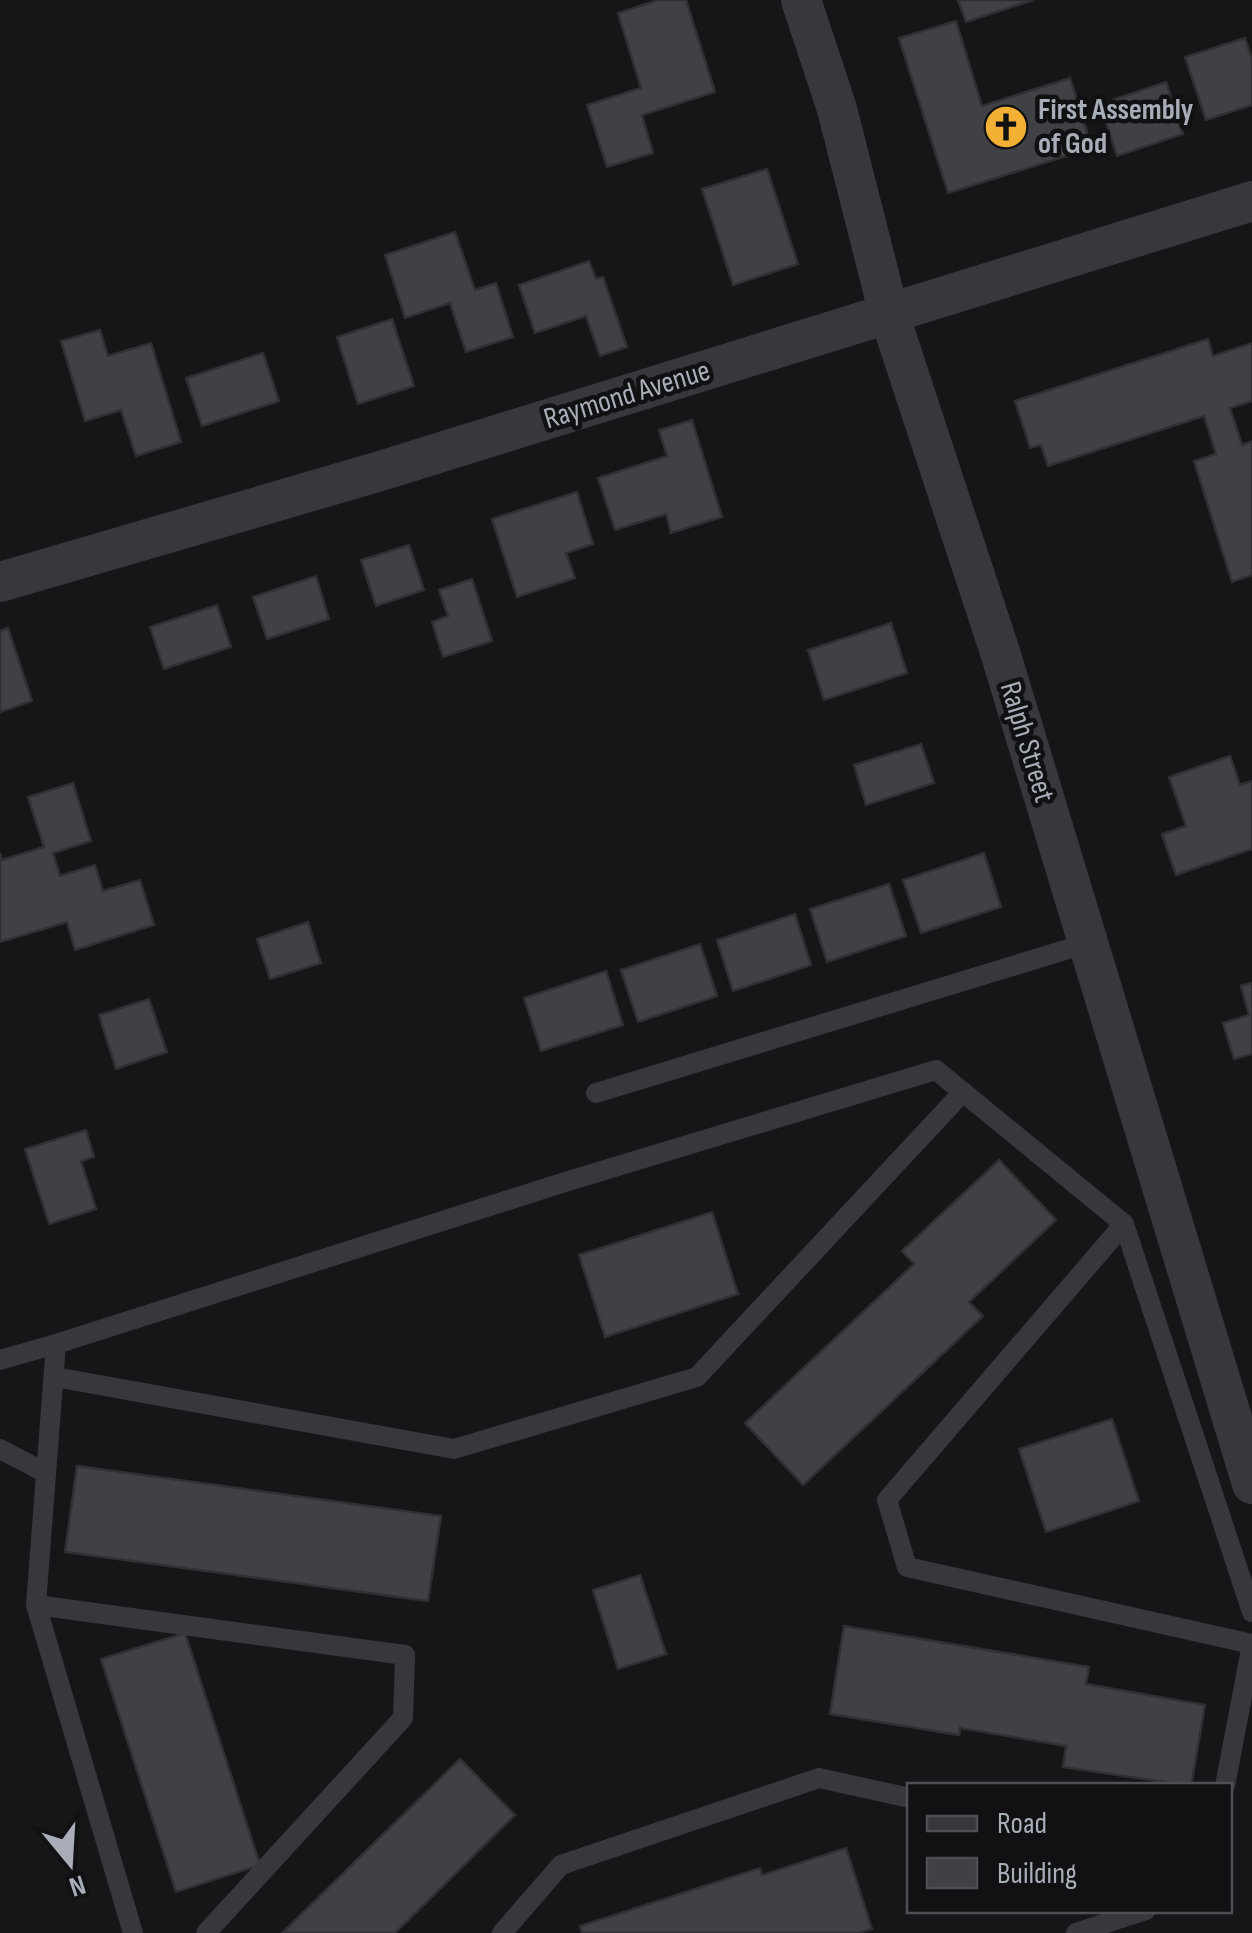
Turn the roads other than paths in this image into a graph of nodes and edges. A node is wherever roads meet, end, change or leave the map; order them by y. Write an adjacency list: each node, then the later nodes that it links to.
1 (801, 0): 3 (street, Ralph Street)
2 (1252, 201): 3 (street, Raymond Avenue)
3 (889, 314): 4 (street, Raymond Avenue); 5 (street, Ralph Street)
4 (0, 582)
5 (1088, 943): 7 (lane); 9 (street, Ralph Street)
6 (963, 1092): 8 (lane); 10 (lane); 12 (lane)
7 (596, 1093)
8 (1124, 1224): 9 (lane); 18 (lane)
9 (1161, 1264): 15 (street, Ralph Street); 17 (lane)
10 (56, 1344): 11 (lane); 12 (lane)
11 (0, 1360)
12 (55, 1377): 14 (lane)
13 (0, 1448): 14 (lane)
14 (44, 1472): 16 (lane)
15 (1252, 1484)
16 (36, 1605): 22 (lane); 23 (lane)
17 (1252, 1612)
18 (1252, 1644): 19 (lane)
19 (1226, 1783)
20 (907, 1797): 24 (lane)
21 (1137, 1913): 25 (lane)
22 (133, 1933)
23 (206, 1933)
24 (502, 1933)
25 (1076, 1933)

